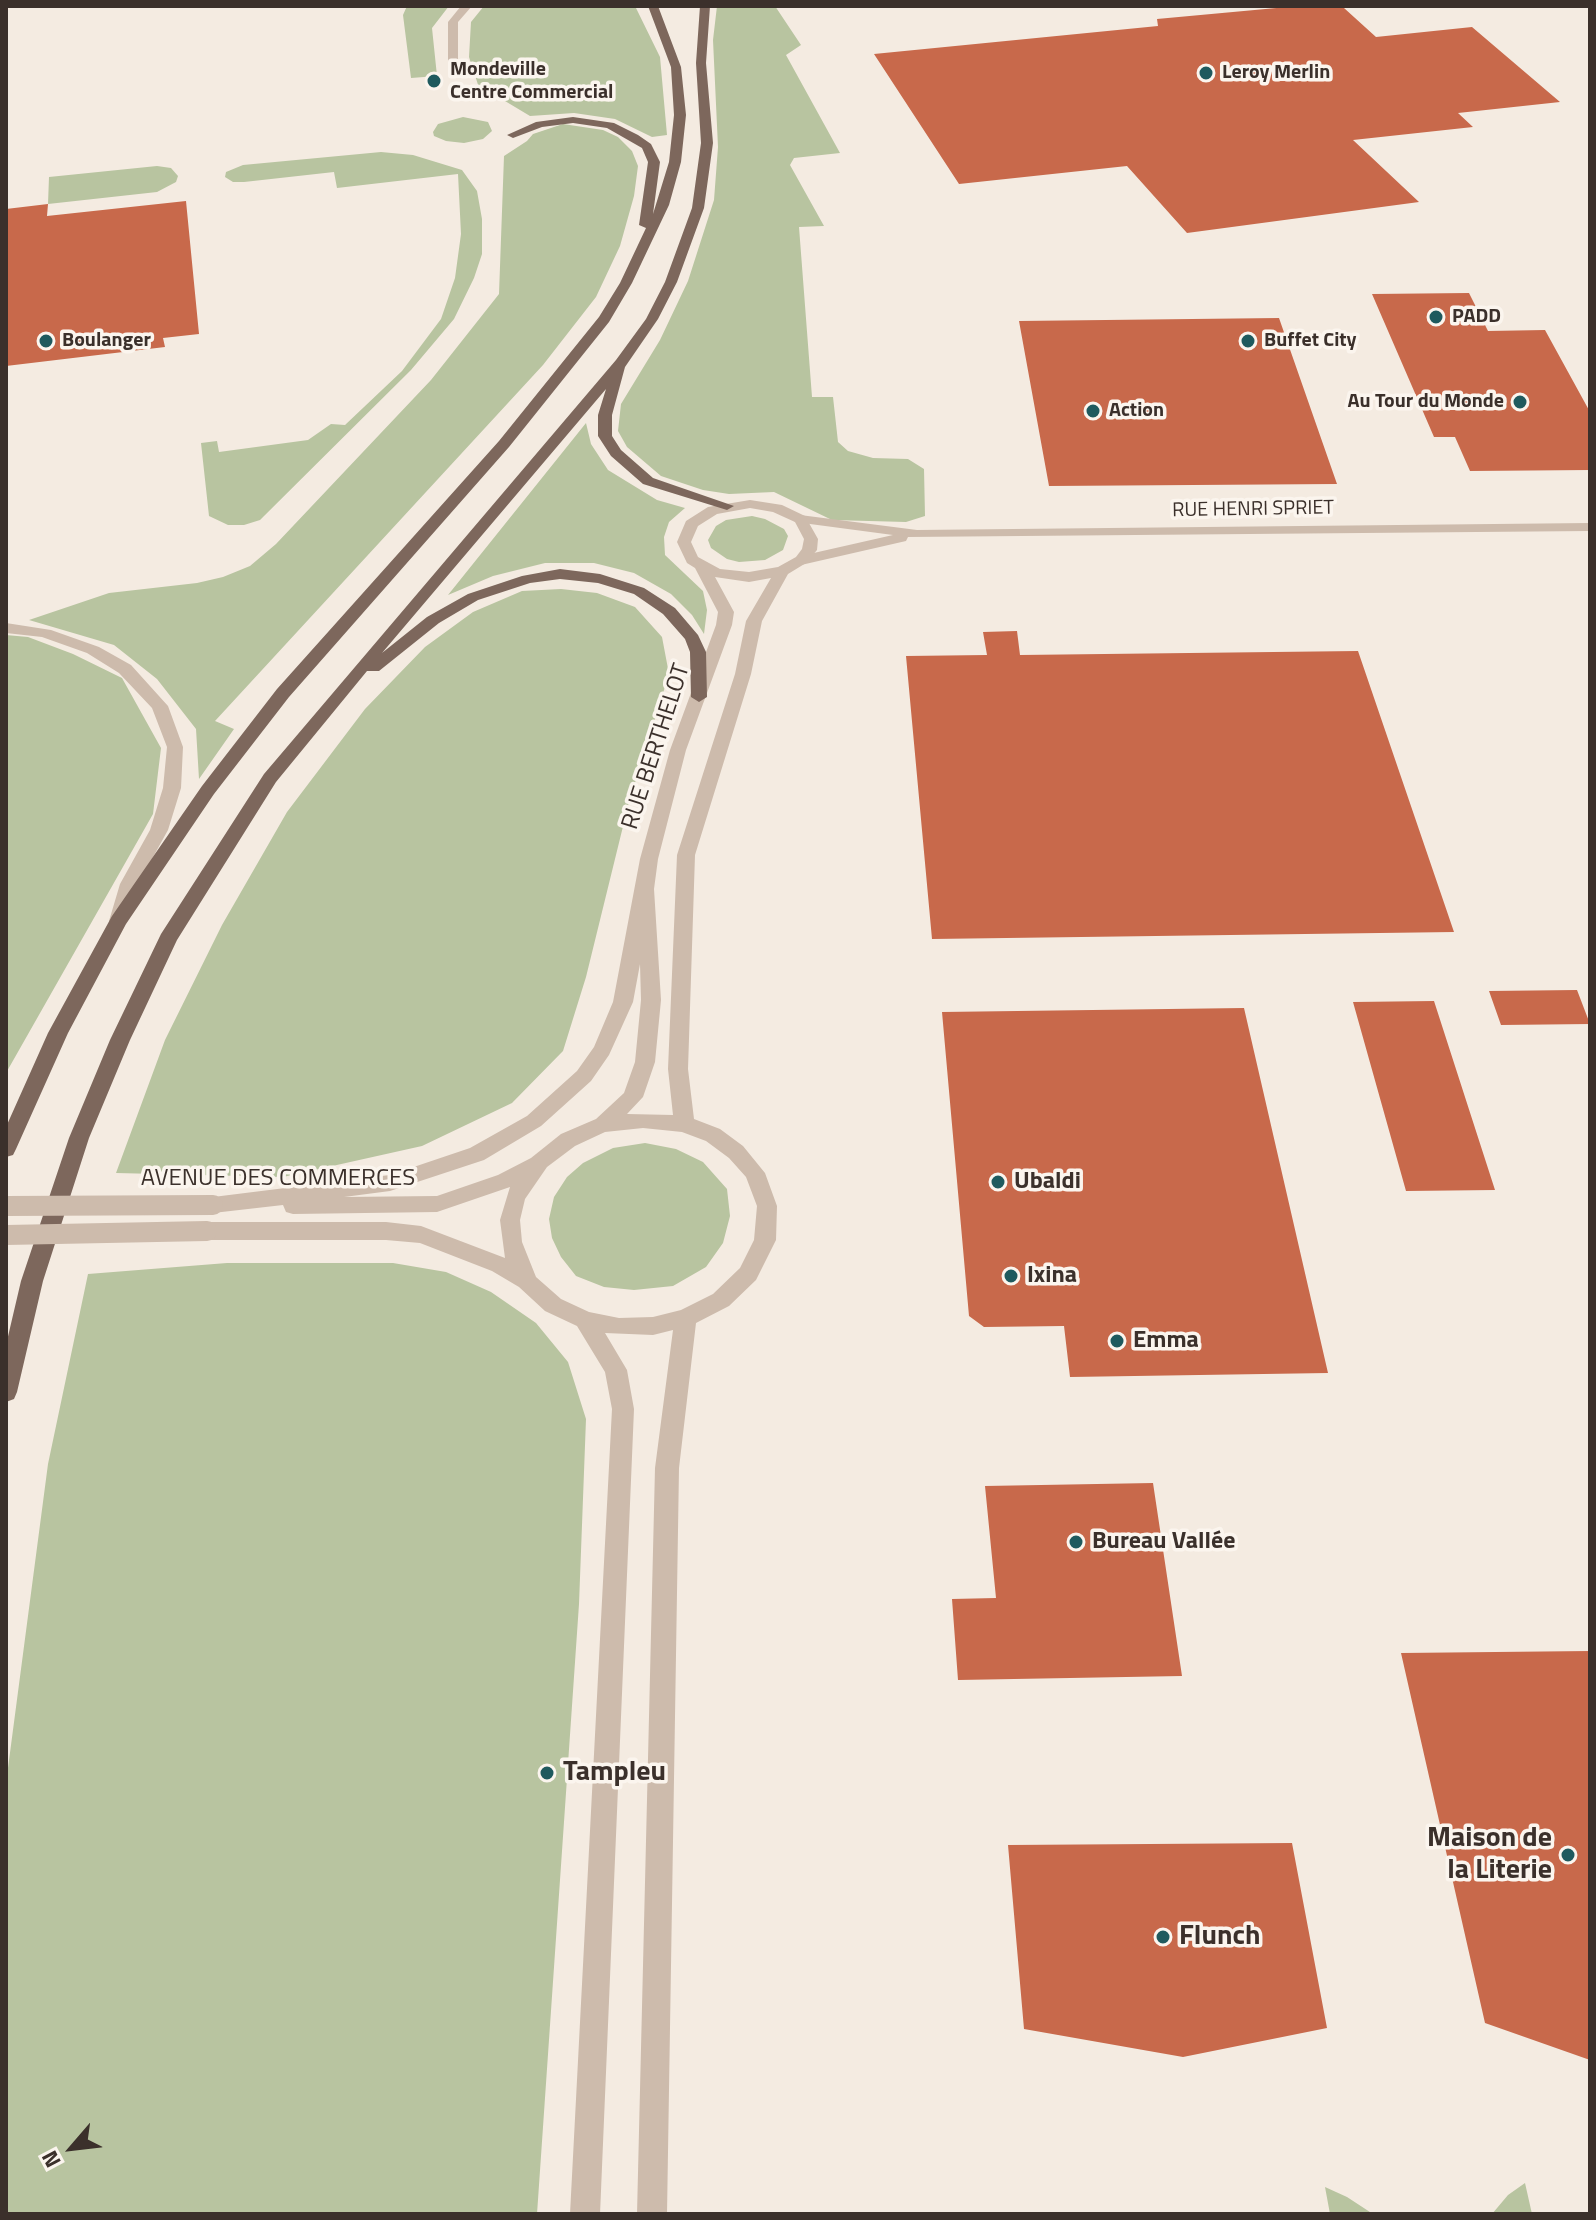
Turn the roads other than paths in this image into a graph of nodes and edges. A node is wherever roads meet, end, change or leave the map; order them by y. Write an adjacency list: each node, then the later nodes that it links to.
1 (467, 6): 4 (street)
2 (653, 6): 6 (main road)
3 (705, 6): 7 (main road)
4 (453, 64)
5 (513, 135): 6 (main road)
6 (632, 267): 19 (main road)
7 (621, 363): 8 (main road); 17 (main road)
8 (727, 506): 9 (street); 13 (street)
9 (800, 519): 11 (street); 12 (street)
10 (1590, 527): 11 (street, RUE HENRI SPRIET)
11 (917, 534): 12 (street)
12 (801, 560): 14 (street)
13 (702, 567): 14 (street); 16 (street, RUE BERTHELOT)
14 (782, 571): 20 (street)
15 (6, 628): 19 (street)
16 (699, 697): 17 (main road); 18 (street, RUE BERTHELOT)
17 (322, 713): 30 (main road)
18 (645, 889): 21 (street, RUE BERTHELOT); 24 (street)
19 (118, 921): 22 (main road)
20 (684, 1124): 21 (street); 28 (street)
21 (602, 1125): 23 (street)
22 (6, 1149)
23 (540, 1161): 24 (street, AVENUE DES COMMERCES); 27 (street)
24 (213, 1205): 25 (street, AVENUE DES COMMERCES, bridge)
25 (6, 1206)
26 (6, 1235): 27 (street, bridge)
27 (528, 1283): 29 (street)
28 (686, 1318): 29 (street); 32 (street)
29 (585, 1320): 31 (street)
30 (6, 1392)
31 (585, 2214)
32 (652, 2214)

